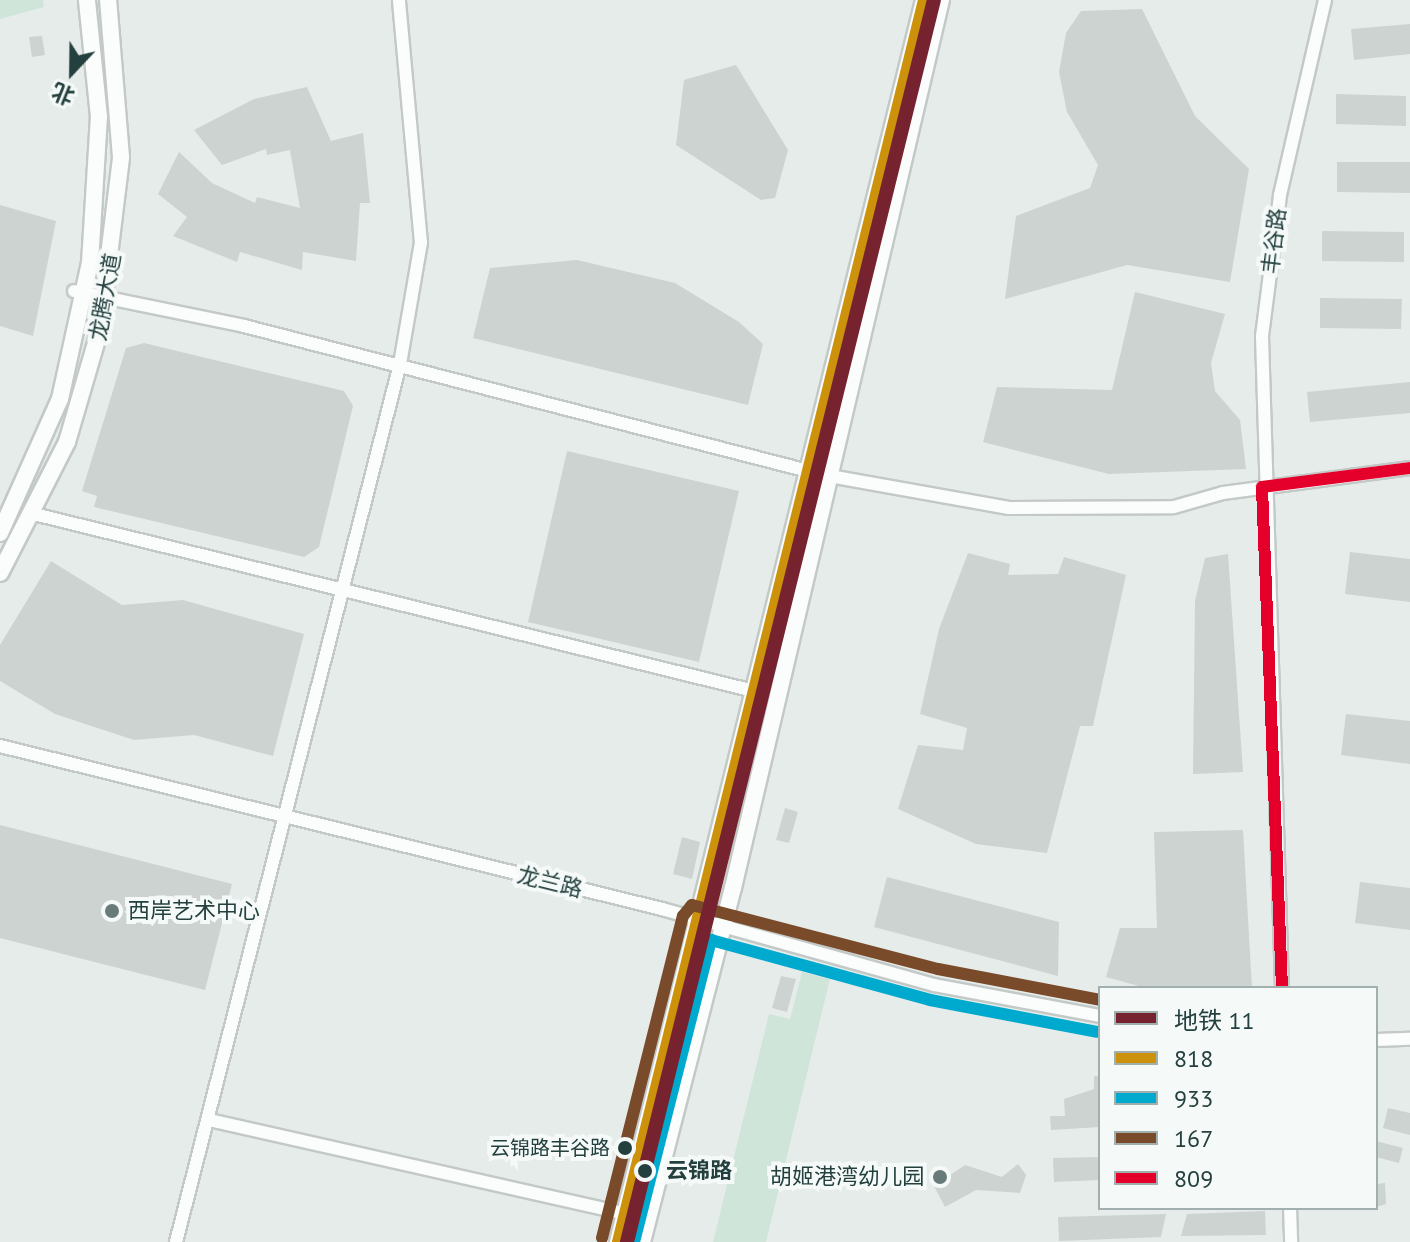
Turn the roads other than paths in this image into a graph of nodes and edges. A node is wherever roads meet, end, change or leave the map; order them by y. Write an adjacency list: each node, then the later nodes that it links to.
1 (87, 0): 7 (main road, 龙腾大道)
2 (108, 0): 8 (main road, 龙腾大道)
3 (399, 0): 9 (street)
4 (924, 0): 11 (main road)
5 (941, 0): 11 (main road)
6 (1325, 0): 12 (street, 丰谷路)
7 (79, 292): 8 (street); 14 (main road, 龙腾大道)
8 (106, 296): 9 (street); 13 (main road, 龙腾大道)
9 (400, 364): 11 (street); 16 (street)
10 (1410, 468): 12 (street)
11 (816, 473): 12 (street); 17 (main road); 21 (main road)
12 (1262, 487): 22 (street, 丰谷路)
13 (34, 514): 15 (main road, 龙腾大道); 16 (street)
14 (0, 533)
15 (0, 573)
16 (340, 591): 17 (street); 19 (street)
17 (754, 691): 20 (main road)
18 (0, 746): 19 (street, 龙兰路)
19 (282, 817): 20 (street, 龙兰路); 26 (street)
20 (699, 920): 21 (street, 龙兰路); 28 (main road)
21 (724, 926): 23 (street, 龙兰路); 31 (main road)
22 (1282, 986)
23 (1098, 1016)
24 (1410, 1039): 25 (street)
25 (1378, 1040)
26 (209, 1120): 28 (street); 29 (street)
27 (1290, 1210): 32 (street)
28 (625, 1214): 30 (main road)
29 (176, 1242)
30 (618, 1242)
31 (642, 1242)
32 (1291, 1242)

